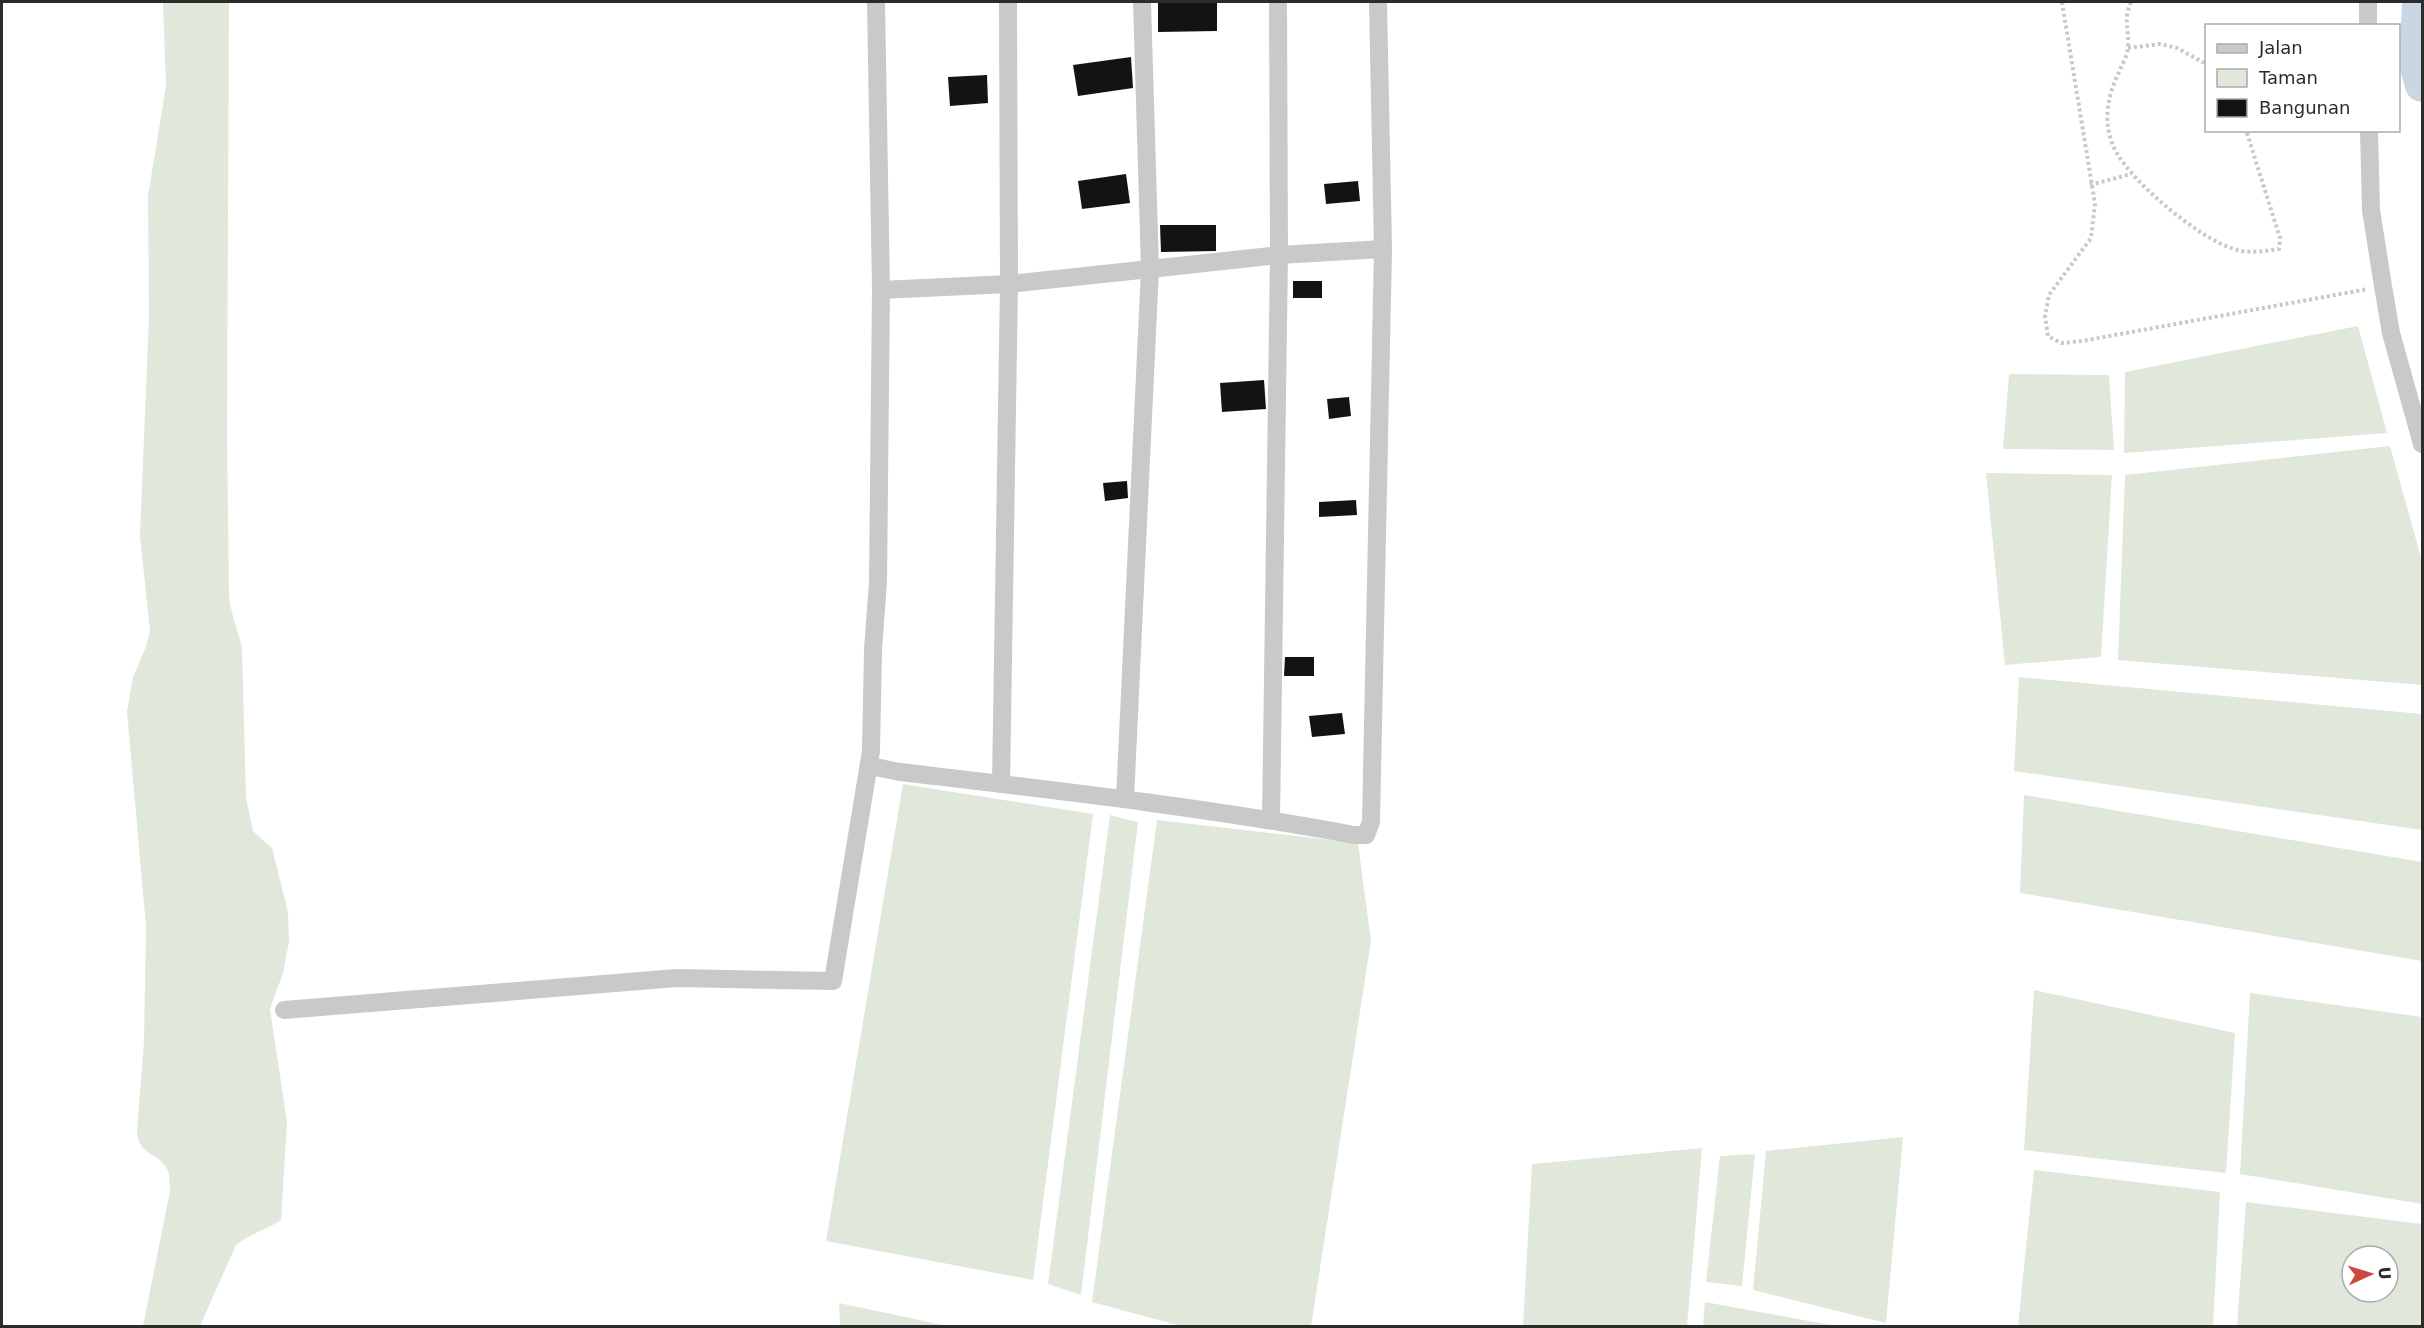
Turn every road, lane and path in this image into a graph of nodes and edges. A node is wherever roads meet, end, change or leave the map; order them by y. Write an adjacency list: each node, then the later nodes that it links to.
1 (876, 2): 21 (street)
2 (1008, 2): 19 (street)
3 (1142, 2): 18 (street)
4 (1278, 2): 17 (street)
5 (1378, 2): 16 (street)
6 (2062, 2): 15 (path)
7 (2131, 2): 10 (path)
8 (2368, 2): 9 (street)
9 (2368, 24)
10 (2128, 48): 11 (path); 14 (path)
11 (2205, 63)
12 (2247, 132): 14 (path)
13 (2369, 132): 20 (street)
14 (2130, 174): 15 (path)
15 (2090, 186): 20 (path)
16 (1383, 249): 17 (street); 26 (street)
17 (1279, 255): 18 (street); 26 (street)
18 (1150, 270): 19 (street); 25 (street)
19 (1009, 284): 21 (street); 24 (street)
20 (2383, 286): 22 (street)
21 (881, 290): 23 (street)
22 (2422, 444)
23 (870, 766): 24 (street); 27 (street)
24 (1001, 784): 25 (street)
25 (1125, 799): 26 (street)
26 (1271, 820)
27 (284, 1010)

